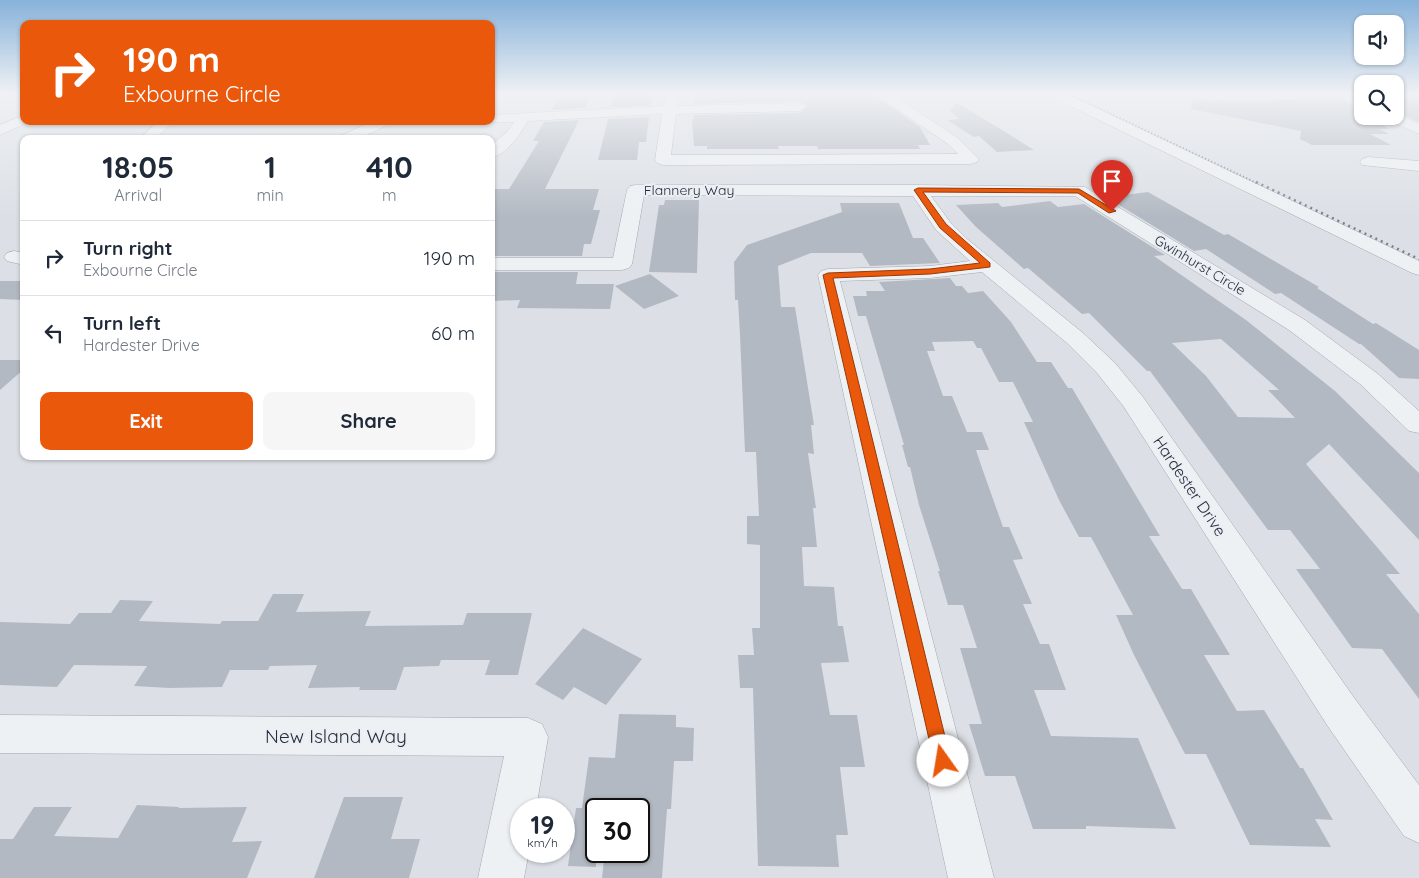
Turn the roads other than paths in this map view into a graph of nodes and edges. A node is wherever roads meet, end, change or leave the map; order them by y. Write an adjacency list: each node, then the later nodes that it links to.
1 (513, 135): 5 (street)
2 (666, 135): 3 (street)
3 (945, 135)
4 (1142, 135): 11 (street)
5 (495, 150)
6 (1368, 162): 7 (street)
7 (1419, 166)
8 (918, 190): 9 (street, Flannery Way); 10 (street, Hardester Drive); 12 (street, Gwinhurst Circle)
9 (495, 264)
10 (987, 265): 14 (street, Hardester Drive); 16 (street)
11 (1419, 269)
12 (1419, 425)
13 (0, 734): 15 (street, New Island Way)
14 (1419, 821)
15 (501, 878)
16 (970, 878)

